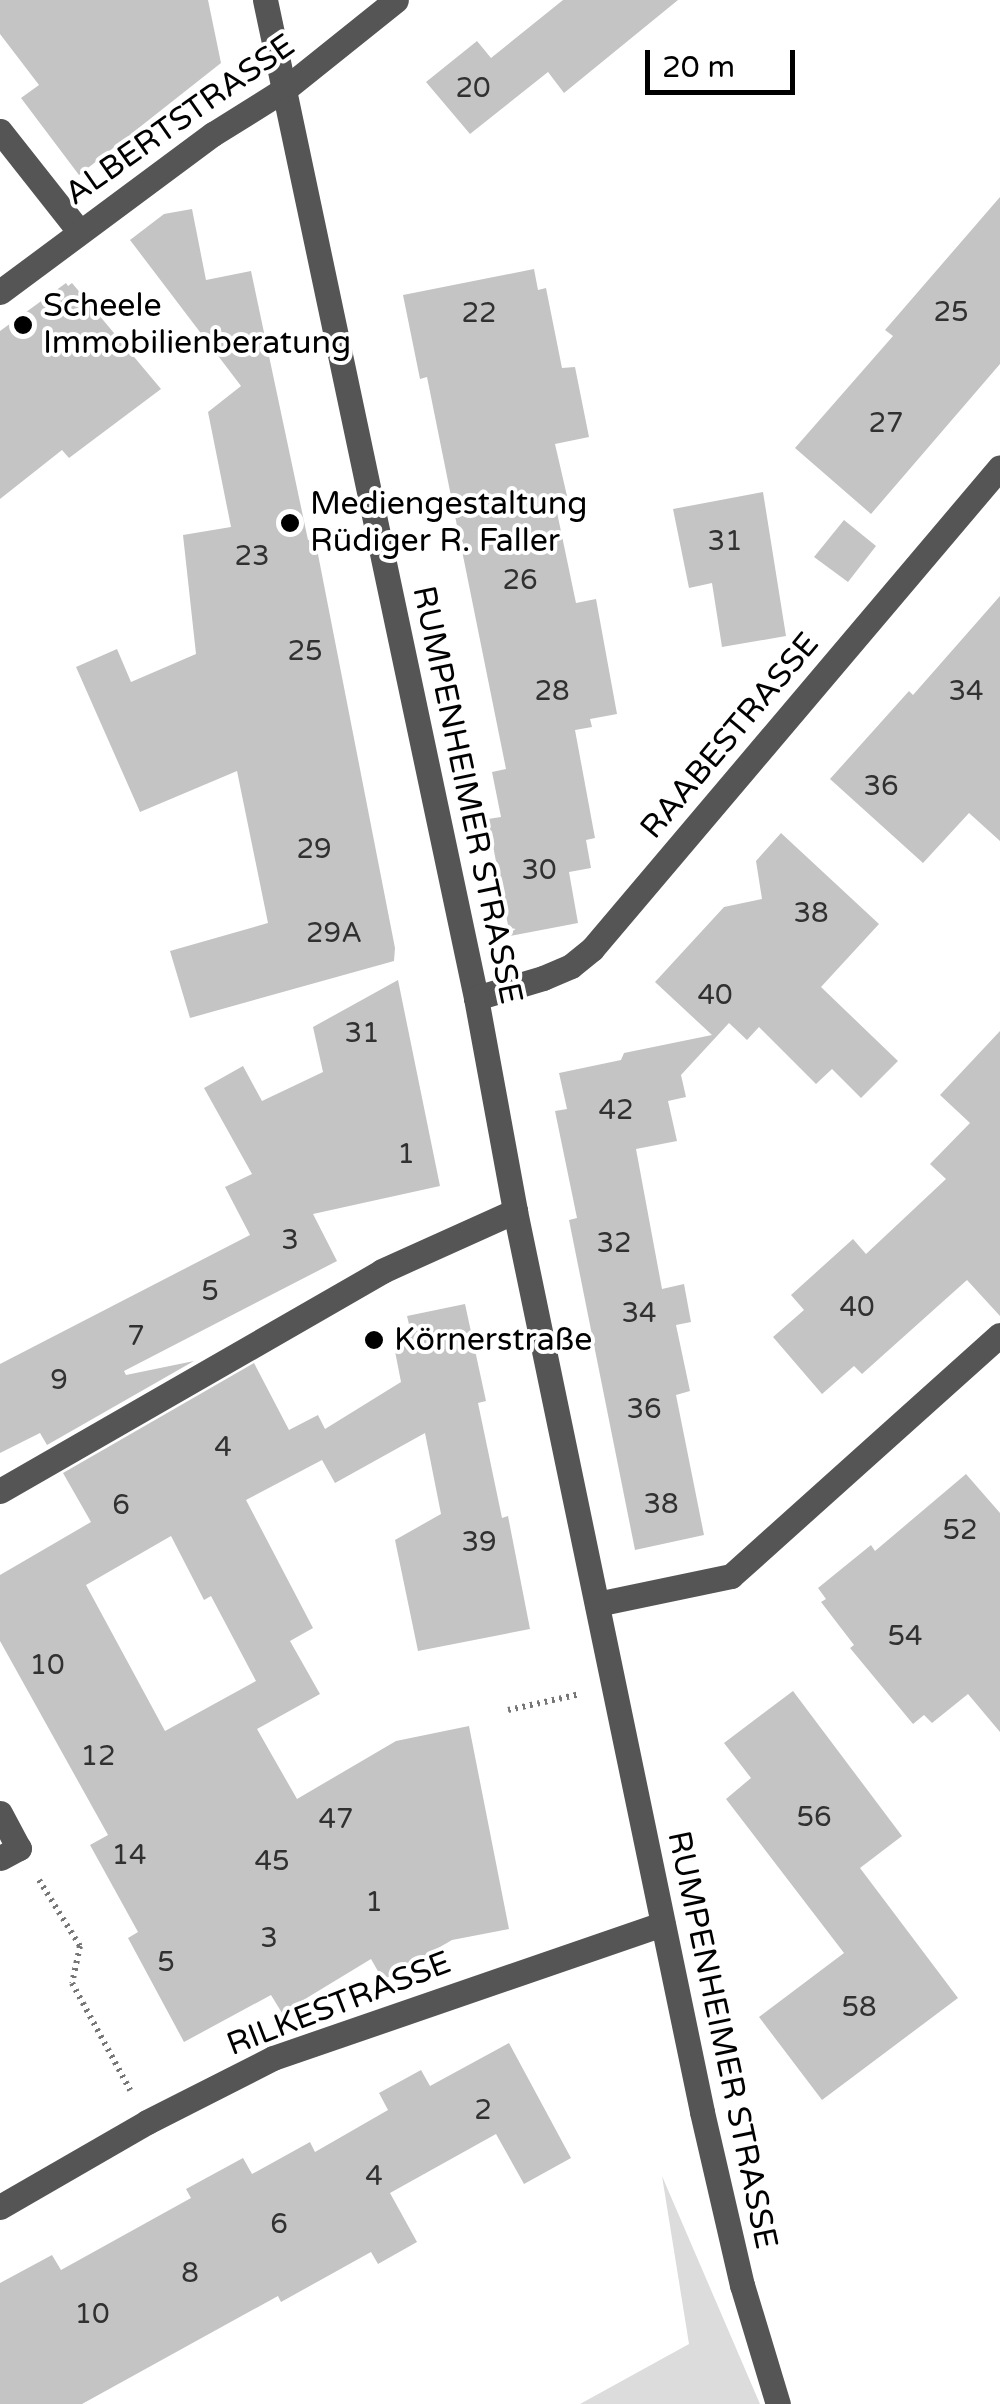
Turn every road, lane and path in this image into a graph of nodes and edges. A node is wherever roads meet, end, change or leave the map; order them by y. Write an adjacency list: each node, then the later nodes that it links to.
1 (265, 0): 3 (street, RUMPENHEIMER STRASSE)
2 (396, 0): 3 (street, ALBERTSTRASSE)
3 (286, 90): 5 (street, ALBERTSTRASSE); 8 (street, RUMPENHEIMER STRASSE)
4 (0, 131): 5 (street)
5 (79, 231): 6 (street, ALBERTSTRASSE)
6 (0, 292)
7 (1000, 467): 8 (street, RAABESTRASSE)
8 (476, 998): 9 (street, RUMPENHEIMER STRASSE)
9 (515, 1211): 11 (street); 12 (street, RUMPENHEIMER STRASSE)
10 (1000, 1336): 12 (street)
11 (0, 1492)
12 (598, 1604): 13 (street, RUMPENHEIMER STRASSE)
13 (614, 1686): 14 (path); 17 (street, RUMPENHEIMER STRASSE)
14 (508, 1710)
15 (0, 1813): 16 (street)
16 (9, 1853): 18 (path)
17 (664, 1924): 18 (street, RILKESTRASSE); 20 (street, RUMPENHEIMER STRASSE)
18 (147, 2122): 19 (street, RILKESTRASSE)
19 (0, 2208)
20 (778, 2404)

